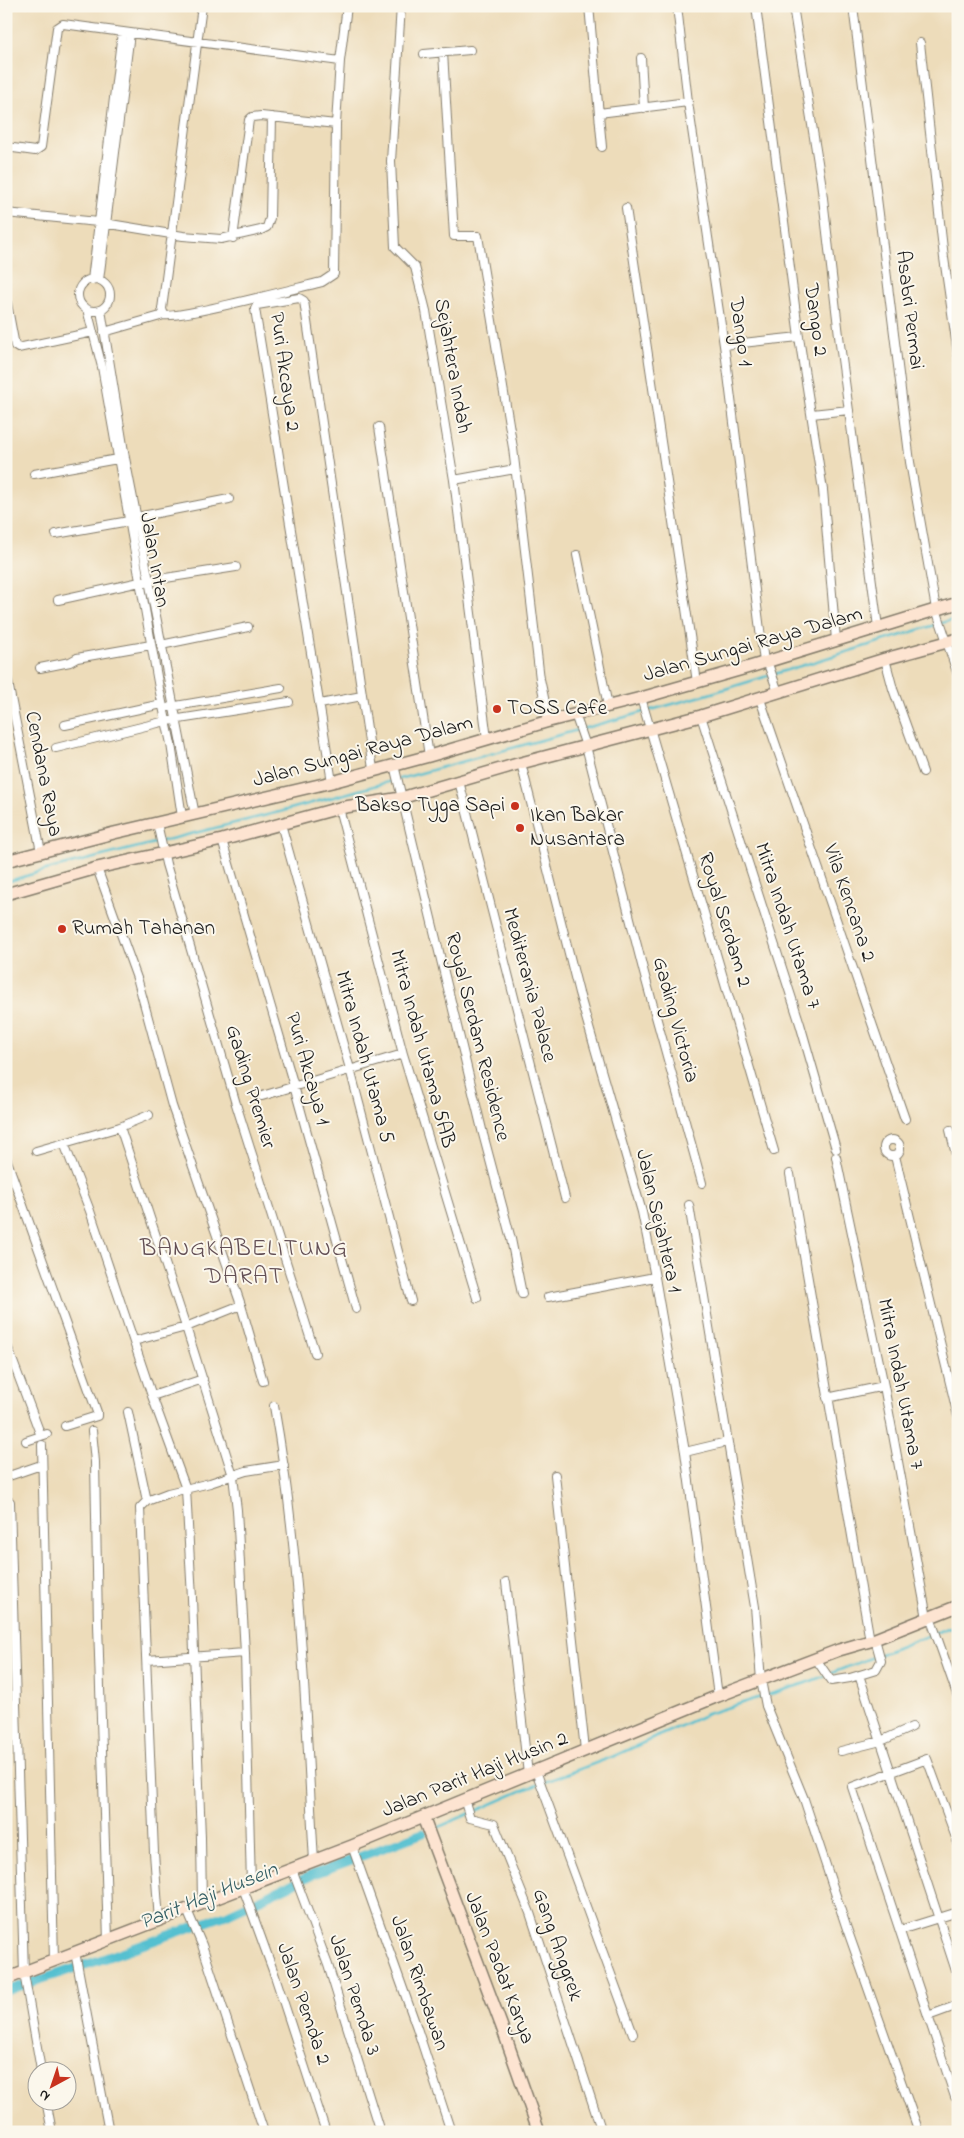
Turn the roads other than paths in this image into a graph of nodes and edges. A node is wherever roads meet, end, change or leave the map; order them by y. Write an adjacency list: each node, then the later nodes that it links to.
1 (202, 6): 10 (street)
2 (347, 6): 16 (street)
3 (401, 6): 45 (street, Sejahtera Indah)
4 (588, 6): 19 (street)
5 (677, 6): 17 (street, Dango 1)
6 (756, 6): 36 (street, Dango 2)
7 (793, 6): 39 (street)
8 (853, 6): 56 (street, Asabri Permai)
9 (126, 33): 10 (street); 22 (street); 26 (street)
10 (198, 42): 16 (street); 27 (street)
11 (920, 43): 38 (street)
12 (470, 50): 13 (street)
13 (443, 52): 14 (street); 43 (street)
14 (424, 54)
15 (640, 58): 18 (street)
16 (340, 61): 21 (street)
17 (688, 102): 18 (street); 37 (street, Dango 1)
18 (644, 108): 19 (street)
19 (599, 113): 23 (street)
20 (272, 118): 21 (street); 28 (street); 28 (street)
21 (336, 124): 33 (street)
22 (6, 147)
23 (602, 147)
24 (626, 208): 68 (street)
25 (6, 213): 26 (street)
26 (101, 223): 27 (street); 29 (street)
27 (172, 233): 28 (street); 33 (street)
28 (233, 238)
29 (95, 280): 31 (street); 32 (street)
30 (6, 298): 34 (street)
31 (87, 309): 32 (street); 34 (street, Jalan Intan)
32 (101, 310): 35 (street)
33 (164, 315): 35 (street)
34 (93, 332): 42 (street, Jalan Intan)
35 (104, 332): 42 (street)
36 (799, 337): 37 (street); 40 (street, Dango 2)
37 (724, 345): 64 (street, Dango 1)
38 (958, 354)
39 (849, 410): 40 (street); 58 (street)
40 (812, 414): 60 (street, Dango 2)
41 (379, 427): 89 (street)
42 (121, 459): 44 (street); 47 (street); 48 (street, Jalan Intan)
43 (515, 469): 45 (street); 82 (street)
44 (34, 474)
45 (454, 480): 86 (street, Sejahtera Indah)
46 (228, 499): 47 (street)
47 (137, 517): 53 (street)
48 (129, 521): 49 (street); 52 (street, Jalan Intan)
49 (56, 534)
50 (577, 555): 78 (street)
51 (236, 567): 53 (street)
52 (140, 582): 53 (street); 54 (street); 62 (street, Jalan Intan)
53 (150, 582): 61 (street)
54 (58, 600)
55 (958, 604): 56 (street, Jalan Sungai Raya Dalam)
56 (937, 613): 58 (street, Jalan Sungai Raya Dalam); 59 (street, Asabri Permai)
57 (248, 627): 61 (street)
58 (878, 627): 60 (street, Jalan Sungai Raya Dalam)
59 (949, 639): 63 (street); 67 (street, Asabri Permai)
60 (836, 640): 64 (street, Jalan Sungai Raya Dalam)
61 (161, 645): 77 (street)
62 (151, 646): 65 (street); 76 (street, Jalan Intan)
63 (884, 659): 70 (street); 93 (street)
64 (767, 663): 68 (street, Jalan Sungai Raya Dalam); 70 (street, Dango 1)
65 (40, 668)
66 (6, 672): 103 (street, Cendana Raya)
67 (958, 675)
68 (697, 682): 73 (street, Jalan Sungai Raya Dalam)
69 (281, 688): 77 (street)
70 (777, 688): 72 (street)
71 (362, 696): 75 (street); 75 (street, Puri Akcaya 2); 92 (street, Puri Akcaya 2)
72 (760, 699): 79 (street); 113 (street, Vila Kencana 2)
73 (642, 701): 78 (street, Jalan Sungai Raya Dalam); 85 (street, Royal Serdam 2)
74 (289, 702): 81 (street)
75 (320, 704): 95 (street, Puri Akcaya 2)
76 (163, 706): 77 (street); 83 (street, Jalan Intan); 84 (street)
77 (173, 706): 81 (street)
78 (608, 706): 80 (street, Jalan Sungai Raya Dalam)
79 (701, 716): 85 (street); 139 (street, Mitra Indah Utama 7)
80 (576, 717): 82 (street, Jalan Sungai Raya Dalam); 87 (street, Gading Victoria)
81 (175, 720): 83 (street); 98 (street)
82 (549, 720): 86 (street, Jalan Sungai Raya Dalam)
83 (166, 721): 88 (street); 99 (street, Jalan Intan)
84 (65, 726)
85 (649, 730): 87 (street); 118 (street, Royal Serdam 2)
86 (487, 739): 89 (street, Jalan Sungai Raya Dalam)
87 (586, 746): 90 (street); 123 (street, Gading Victoria)
88 (56, 748)
89 (429, 756): 91 (street, Jalan Sungai Raya Dalam)
90 (521, 763): 94 (street); 126 (street, Jalan Sejahtera 1)
91 (395, 768): 92 (street, Jalan Sungai Raya Dalam); 96 (street, Royal Serdam Residence)
92 (373, 769): 95 (street, Jalan Sungai Raya Dalam)
93 (923, 772)
94 (459, 781): 96 (street); 124 (street, Mediterania Palace)
95 (332, 782): 98 (street, Jalan Sungai Raya Dalam)
96 (400, 794): 97 (street); 127 (street, Royal Serdam Residence)
97 (339, 808): 100 (street); 108 (street, Mitra Indah Utama 5AB)
98 (194, 815): 99 (street, Jalan Sungai Raya Dalam)
99 (182, 818): 101 (street, Jalan Sungai Raya Dalam)
100 (281, 824): 102 (street); 109 (street, Mitra Indah Utama 5)
101 (158, 826): 103 (street, Jalan Sungai Raya Dalam); 104 (street, Gading Premier)
102 (222, 840): 104 (street); 110 (street, Puri Akcaya 1)
103 (40, 852): 105 (street, Jalan Sungai Raya Dalam)
104 (163, 852): 106 (street); 136 (street, Gading Premier)
105 (6, 861)
106 (97, 868): 107 (street); 131 (street)
107 (6, 894)
108 (403, 1054): 109 (street); 129 (street, Mitra Indah Utama 5AB)
109 (350, 1069): 110 (street); 130 (street, Mitra Indah Utama 5)
110 (294, 1086): 111 (street); 132 (street, Puri Akcaya 1)
111 (262, 1096)
112 (149, 1115): 114 (street)
113 (905, 1119)
114 (120, 1127): 116 (street); 133 (street, Jalan Pemda 2)
115 (950, 1130): 121 (street)
116 (64, 1143): 117 (street); 134 (street)
117 (36, 1151)
118 (774, 1151)
119 (895, 1156): 144 (street)
120 (6, 1158): 145 (street)
121 (958, 1163)
122 (790, 1174): 141 (street)
123 (702, 1183)
124 (566, 1198)
125 (689, 1205): 148 (street)
126 (655, 1277): 128 (street); 150 (street, Jalan Sejahtera 1)
127 (522, 1294)
128 (548, 1297)
129 (476, 1298)
130 (411, 1301)
131 (241, 1305): 133 (street); 138 (street)
132 (356, 1309)
133 (186, 1327): 134 (street); 137 (street, Jalan Pemda 2)
134 (134, 1341): 140 (street)
135 (6, 1343): 147 (street)
136 (315, 1353)
137 (203, 1379): 140 (street); 154 (street, Jalan Pemda 2)
138 (262, 1381)
139 (884, 1386): 141 (street); 161 (street, Mitra Indah Utama 7)
140 (152, 1396): 156 (street)
141 (827, 1398): 162 (street)
142 (274, 1406): 152 (street)
143 (128, 1412): 158 (street)
144 (958, 1416)
145 (65, 1426)
146 (92, 1431): 190 (street)
147 (26, 1442)
148 (727, 1442): 150 (street); 168 (street)
149 (42, 1446): 151 (street)
150 (685, 1452): 169 (street, Jalan Sejahtera 1)
151 (42, 1465): 155 (street); 192 (street)
152 (284, 1465): 154 (street); 181 (street)
153 (555, 1475): 173 (street)
154 (233, 1476): 156 (street); 163 (street, Jalan Pemda 2)
155 (6, 1477)
156 (186, 1489): 158 (street); 164 (street)
157 (10, 1502): 193 (street)
158 (147, 1502): 166 (street)
159 (506, 1582): 176 (street)
160 (958, 1606): 161 (street, Jalan Parit Haji Husin 2)
161 (930, 1620): 162 (street, Jalan Parit Haji Husin 2); 170 (street, Mitra Indah Utama 7)
162 (874, 1643): 165 (street, Jalan Parit Haji Husin 2); 167 (street)
163 (245, 1653): 164 (street); 183 (street, Jalan Pemda 2)
164 (194, 1658): 166 (street); 184 (street)
165 (816, 1659): 167 (street); 168 (street, Jalan Parit Haji Husin 2)
166 (147, 1660): 188 (street)
167 (859, 1675): 172 (street)
168 (762, 1686): 169 (street, Jalan Parit Haji Husin 2); 210 (street)
169 (718, 1696): 173 (street, Jalan Parit Haji Husin 2)
170 (958, 1696)
171 (912, 1727): 172 (street)
172 (881, 1740): 174 (street); 175 (street)
173 (585, 1750): 176 (street, Jalan Parit Haji Husin 2)
174 (841, 1751)
175 (892, 1773): 179 (street); 187 (street); 189 (street)
176 (535, 1774): 177 (street, Jalan Parit Haji Husin 2); 198 (street)
177 (465, 1801): 178 (street, Jalan Parit Haji Husin 2); 209 (street, Gang Anggrek)
178 (424, 1821): 180 (street, Jalan Parit Haji Husin 2); 208 (street, Jalan Padat Karya)
179 (958, 1843)
180 (352, 1846): 181 (street, Jalan Parit Haji Husin 2); 207 (street, Jalan Rimbawan)
181 (314, 1861): 182 (street, Jalan Parit Haji Husin 2)
182 (294, 1874): 183 (street, Jalan Parit Haji Husin 2); 206 (street, Jalan Pemda 3)
183 (247, 1887): 184 (street, Jalan Parit Haji Husin 2); 205 (street, Jalan Pemda 2)
184 (202, 1904): 185 (street, Jalan Parit Haji Husin 2)
185 (188, 1910): 188 (street, Jalan Parit Haji Husin 2); 204 (street)
186 (958, 1912): 187 (street)
187 (939, 1918): 189 (street); 194 (street)
188 (159, 1921): 190 (street, Jalan Parit Haji Husin 2)
189 (900, 1930): 197 (street)
190 (108, 1940): 191 (street, Jalan Parit Haji Husin 2)
191 (76, 1957): 192 (street, Jalan Parit Haji Husin 2); 203 (street)
192 (54, 1961): 193 (street, Jalan Parit Haji Husin 2)
193 (24, 1977): 195 (street, Jalan Parit Haji Husin 2); 199 (street)
194 (958, 1977)
195 (6, 1979)
196 (958, 2005): 197 (street)
197 (928, 2016): 200 (street)
198 (634, 2034)
199 (39, 2060)
200 (955, 2097)
201 (48, 2110): 202 (street)
202 (52, 2132)
203 (109, 2132)
204 (264, 2132)
205 (326, 2132)
206 (380, 2132)
207 (452, 2132)
208 (538, 2132)
209 (602, 2132)
210 (919, 2132)

